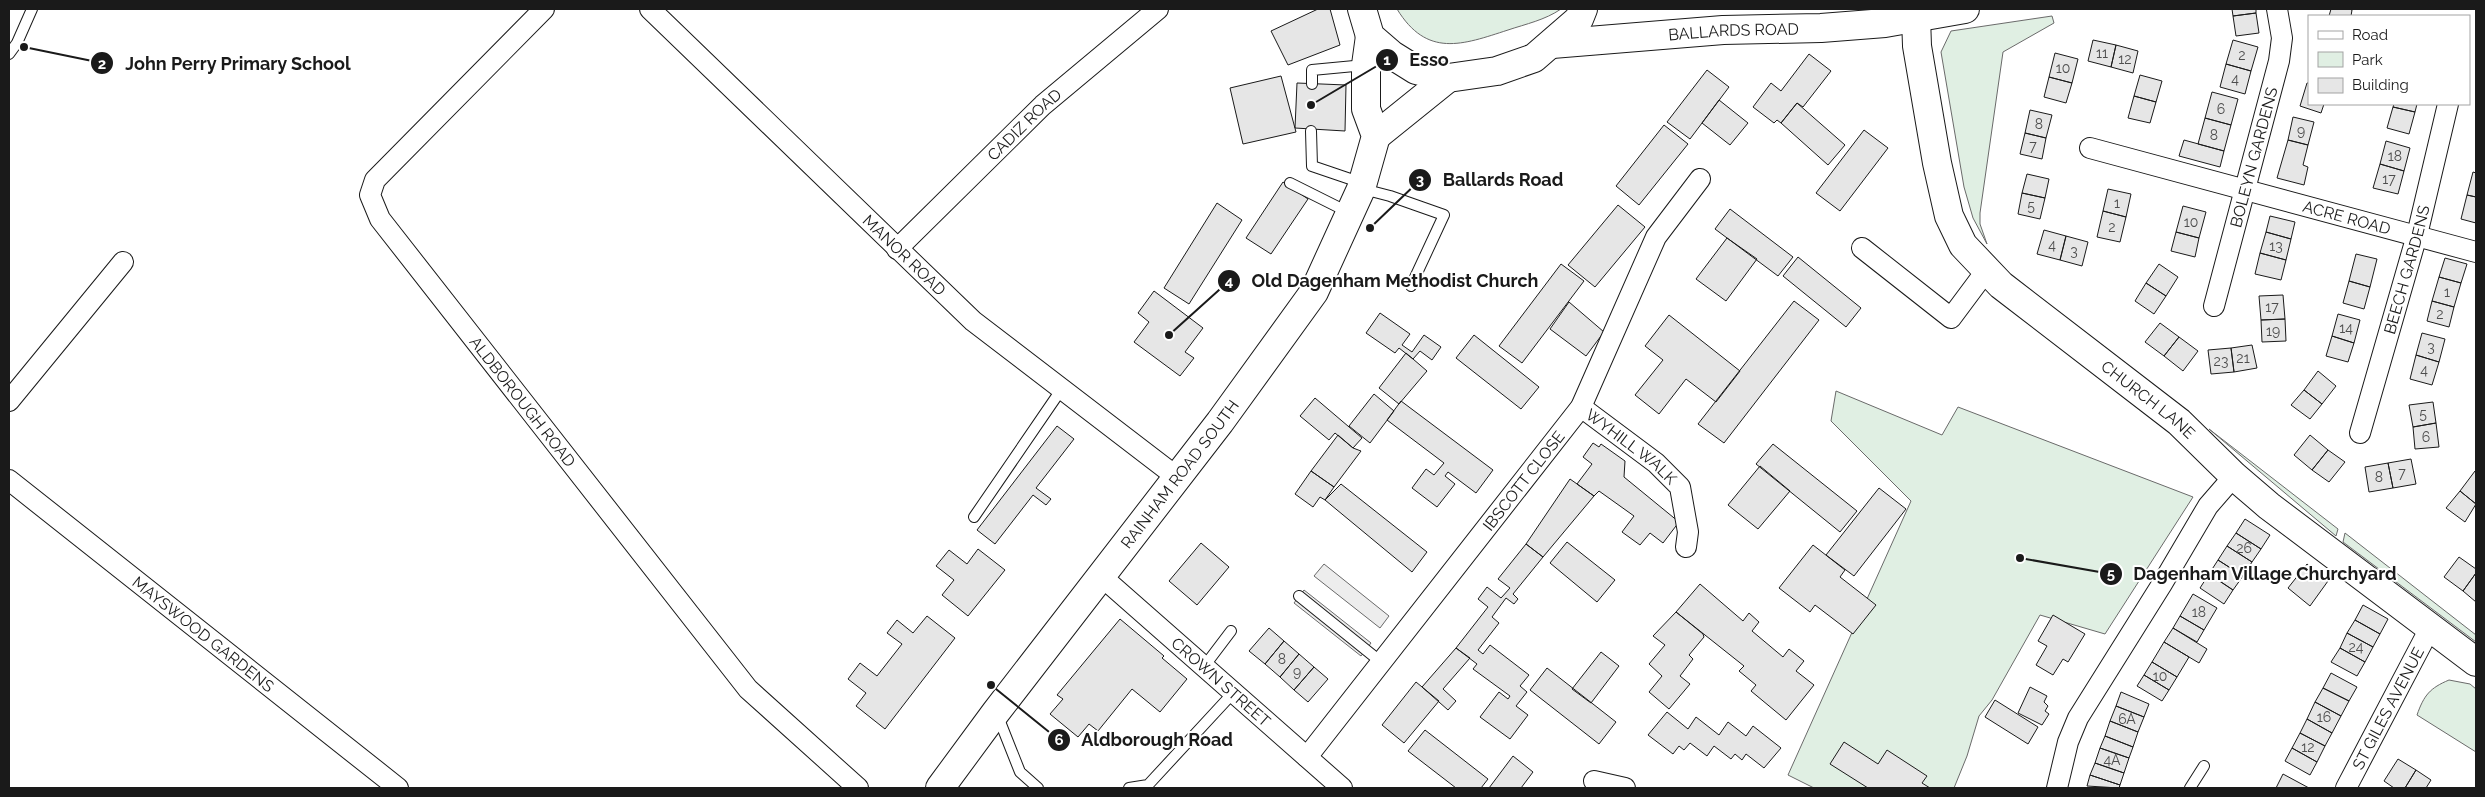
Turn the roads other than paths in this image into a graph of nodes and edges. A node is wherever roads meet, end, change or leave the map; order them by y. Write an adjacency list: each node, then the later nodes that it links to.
1 (32, 9): 12 (lane)
2 (544, 9): 55 (street, ALDBOROUGH ROAD)
3 (650, 9): 27 (street, MANOR ROAD)
4 (1158, 9): 27 (street, CADIZ ROAD)
5 (1362, 9): 10 (main road)
6 (1584, 9): 11 (main road)
7 (1964, 9): 9 (main road, BALLARDS ROAD)
8 (2277, 9): 23 (street, BOLEYN GARDENS)
9 (1911, 13): 11 (main road, BALLARDS ROAD); 30 (main road, CHURCH LANE)
10 (1370, 36): 13 (main road); 14 (main road)
11 (1552, 44): 14 (main road)
12 (9, 54)
13 (1366, 65): 15 (lane); 18 (main road)
14 (1448, 78): 18 (main road)
15 (1312, 84)
16 (2448, 105): 25 (street, BEECH GARDENS)
17 (1311, 131): 22 (lane)
18 (1376, 136): 22 (main road, RAINHAM ROAD SOUTH)
19 (2090, 148): 23 (street, ACRE ROAD)
20 (1700, 179): 35 (street, IBSCOTT CLOSE)
21 (1290, 183): 24 (lane)
22 (1362, 186): 24 (main road, RAINHAM ROAD SOUTH); 31 (lane)
23 (2247, 188): 25 (street, ACRE ROAD); 32 (street, BOLEYN GARDENS)
24 (1351, 214): 38 (main road, RAINHAM ROAD SOUTH)
25 (2417, 235): 28 (street, ACRE ROAD); 36 (street, BEECH GARDENS)
26 (1862, 248): 30 (street)
27 (897, 249): 33 (street, MANOR ROAD)
28 (2476, 252)
29 (123, 262): 34 (street)
30 (1986, 271): 37 (main road, CHURCH LANE)
31 (1411, 286)
32 (2214, 306)
33 (1061, 390): 38 (street, MANOR ROAD); 40 (lane)
34 (9, 401)
35 (1581, 407): 41 (street, WYHILL WALK); 46 (street, IBSCOTT CLOSE)
36 (2360, 433)
37 (2234, 476): 44 (main road, CHURCH LANE); 61 (street)
38 (1178, 478): 42 (main road, RAINHAM ROAD SOUTH)
39 (9, 480): 54 (street, MAYSWOOD GARDENS)
40 (974, 516)
41 (1686, 547)
42 (1101, 576): 48 (street, CROWN STREET); 50 (main road, RAINHAM ROAD SOUTH)
43 (1299, 596): 46 (lane)
44 (2430, 628): 47 (main road, CHURCH LANE); 63 (street, ST GILES AVENUE)
45 (1231, 631): 48 (lane)
46 (1381, 662): 51 (street, IBSCOTT CLOSE)
47 (2476, 662)
48 (1203, 668): 49 (street, CROWN STREET)
49 (1233, 693): 51 (street, CROWN STREET); 58 (lane)
50 (996, 712): 56 (main road, RAINHAM ROAD SOUTH); 57 (lane)
51 (1307, 757): 59 (street, CROWN STREET)
52 (2204, 766): 62 (lane)
53 (1594, 781): 60 (street)
54 (398, 788)
55 (858, 788)
56 (940, 788)
57 (1038, 788)
58 (1129, 788)
59 (1342, 788)
60 (1625, 788)
61 (2056, 788)
62 (2190, 788)
63 (2346, 788)

